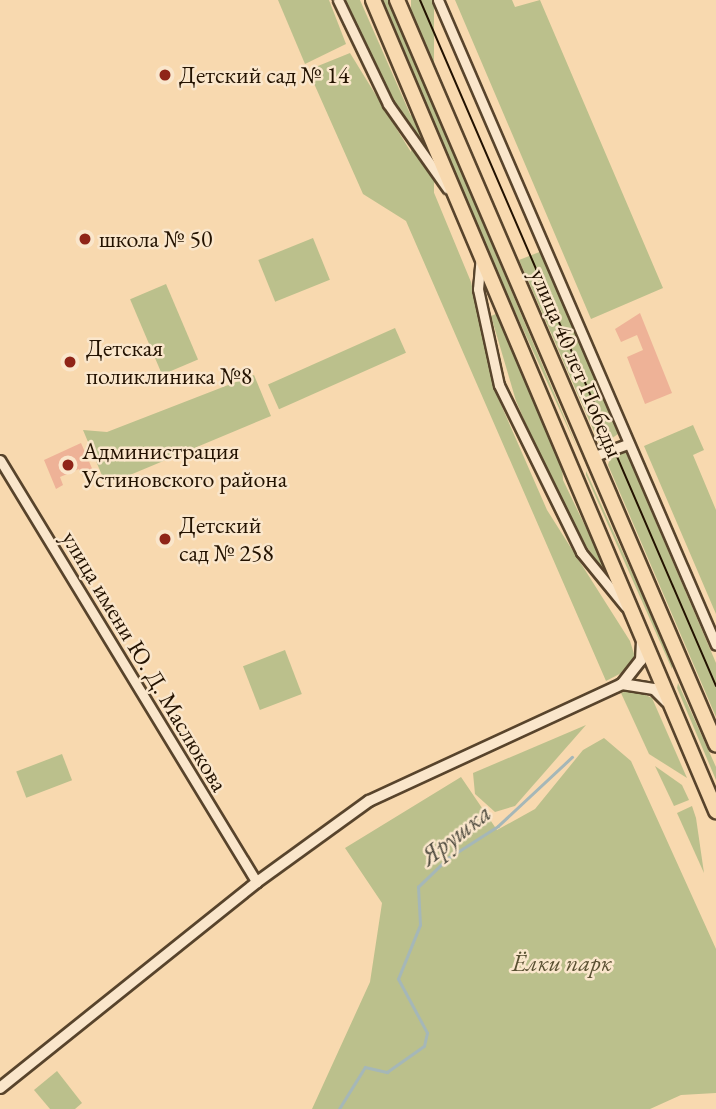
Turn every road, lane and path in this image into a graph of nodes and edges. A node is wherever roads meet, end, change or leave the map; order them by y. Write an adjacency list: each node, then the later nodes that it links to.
1 (338, 0): 5 (street, улица 40 лет Победы)
2 (373, 0): 5 (main road, улица 40 лет Победы)
3 (397, 0): 8 (main road, улица 40 лет Победы)
4 (438, 0): 7 (street, улица 40 лет Победы)
5 (463, 211): 6 (main road, улица 40 лет Победы)
6 (481, 253): 10 (main road, улица 40 лет Победы); 11 (street, улица 40 лет Победы)
7 (627, 444): 8 (street); 13 (street, улица 40 лет Победы)
8 (592, 457): 10 (main road); 14 (main road, улица 40 лет Победы)
9 (0, 460): 20 (street, улица имени Ю. Д. Маслюкова)
10 (570, 466): 11 (main road, улица 40 лет Победы)
11 (633, 615): 12 (main road, улица 40 лет Победы)
12 (642, 638): 15 (main road, улица 40 лет Победы); 16 (street)
13 (716, 645)
14 (685, 670): 15 (main road); 18 (main road, улица 40 лет Победы)
15 (660, 680): 17 (main road, улица 40 лет Победы)
16 (622, 684): 17 (street); 20 (street)
17 (671, 706): 19 (main road, улица 40 лет Победы)
18 (716, 744)
19 (716, 811)
20 (257, 882): 21 (street)
21 (0, 1088)

